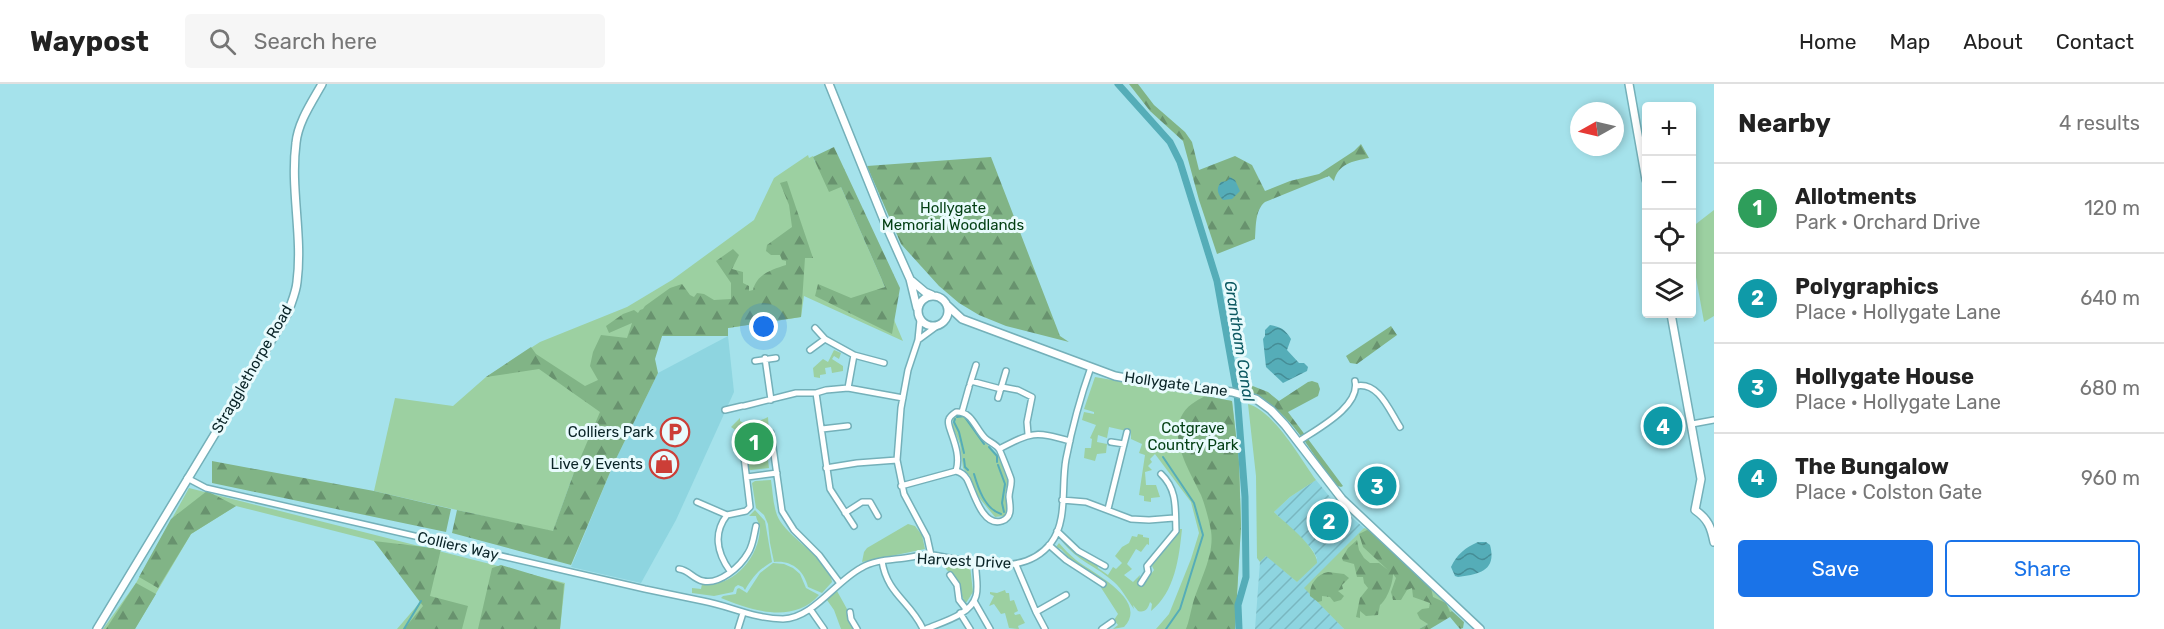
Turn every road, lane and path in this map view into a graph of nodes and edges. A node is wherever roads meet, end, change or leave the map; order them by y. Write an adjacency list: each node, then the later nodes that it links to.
1 (322, 84): 54 (street, Stragglethorpe Road)
2 (829, 84): 5 (street)
3 (1629, 84): 4 (street)
4 (1642, 156)
5 (910, 279): 6 (street); 8 (street)
6 (936, 297): 7 (street); 8 (street)
7 (948, 306): 11 (street, Hollygate Lane); 12 (street)
8 (917, 308): 10 (street)
9 (1672, 318): 35 (street)
10 (920, 320): 12 (street); 15 (street)
11 (962, 320): 12 (street, Hollygate Lane); 23 (street, Hollygate Lane)
12 (940, 325): 15 (street)
13 (815, 328): 14 (street)
14 (825, 339): 16 (street); 17 (street)
15 (918, 340): 29 (street)
16 (810, 350)
17 (854, 355): 21 (street); 26 (street)
18 (765, 358): 19 (street); 20 (street); 31 (street)
19 (776, 358)
20 (755, 361)
21 (884, 363)
22 (975, 365): 25 (street)
23 (1091, 368): 42 (street); 44 (street, Hollygate Lane)
24 (1006, 371): 27 (street)
25 (970, 384): 27 (street); 33 (street)
26 (848, 388): 28 (street); 29 (street)
27 (1001, 388): 30 (street); 41 (street)
28 (816, 393): 31 (street); 38 (street)
29 (903, 398): 48 (street)
30 (998, 398)
31 (771, 400): 32 (street)
32 (724, 410)
33 (962, 412): 46 (street); 50 (street)
34 (1714, 420): 35 (street)
35 (1692, 424): 66 (street)
36 (848, 426): 38 (street)
37 (1400, 427): 44 (street)
38 (822, 429): 49 (street)
39 (1127, 432): 45 (street)
40 (771, 433): 51 (street)
41 (1028, 434): 42 (street); 46 (street)
42 (1070, 441): 56 (street)
43 (1111, 442): 45 (street)
44 (1298, 442): 97 (street, Hollygate Lane)
45 (1124, 444): 58 (street)
46 (999, 449): 50 (street)
47 (744, 456): 53 (street)
48 (897, 460): 49 (street); 55 (street)
49 (826, 468): 59 (street)
50 (956, 471): 55 (street)
51 (777, 473): 53 (street); 76 (street)
52 (1161, 474): 62 (street)
53 (747, 477): 60 (street)
54 (187, 478): 85 (street, Colliers Way); 88 (street, Stragglethorpe Road)
55 (901, 486): 68 (street)
56 (1062, 500): 58 (street); 65 (street)
57 (697, 502): 60 (street)
58 (1108, 509): 62 (street)
59 (845, 513): 61 (street); 64 (street)
60 (727, 515): 74 (street)
61 (878, 516)
62 (1174, 518): 77 (street)
63 (756, 526): 74 (street)
64 (854, 526)
65 (1057, 531): 67 (street); 72 (street)
66 (1714, 542)
67 (1050, 545): 71 (street, Harvest Drive); 78 (street)
68 (931, 555): 69 (street, Harvest Drive); 70 (street, Harvest Drive)
69 (882, 561): 76 (street, Harvest Drive); 92 (street)
70 (976, 562): 71 (street, Harvest Drive); 80 (street)
71 (1016, 565): 84 (street)
72 (1105, 566)
73 (679, 569): 74 (street)
74 (728, 573)
75 (950, 575): 82 (street)
76 (839, 582): 81 (street, Harvest Drive)
77 (1141, 583)
78 (1103, 584)
79 (1066, 595): 84 (street)
80 (974, 600): 82 (street); 94 (street)
81 (810, 609): 85 (street, Colliers Way); 90 (street)
82 (966, 609): 86 (street)
83 (850, 612): 91 (street)
84 (1036, 612): 95 (street)
85 (743, 613): 89 (street)
86 (960, 613): 92 (street); 93 (street)
87 (1112, 622): 96 (street)
88 (97, 629)
89 (738, 629)
90 (824, 629)
91 (857, 629)
92 (924, 629)
93 (970, 629)
94 (990, 629)
95 (1045, 629)
96 (1102, 629)
97 (1480, 629)

